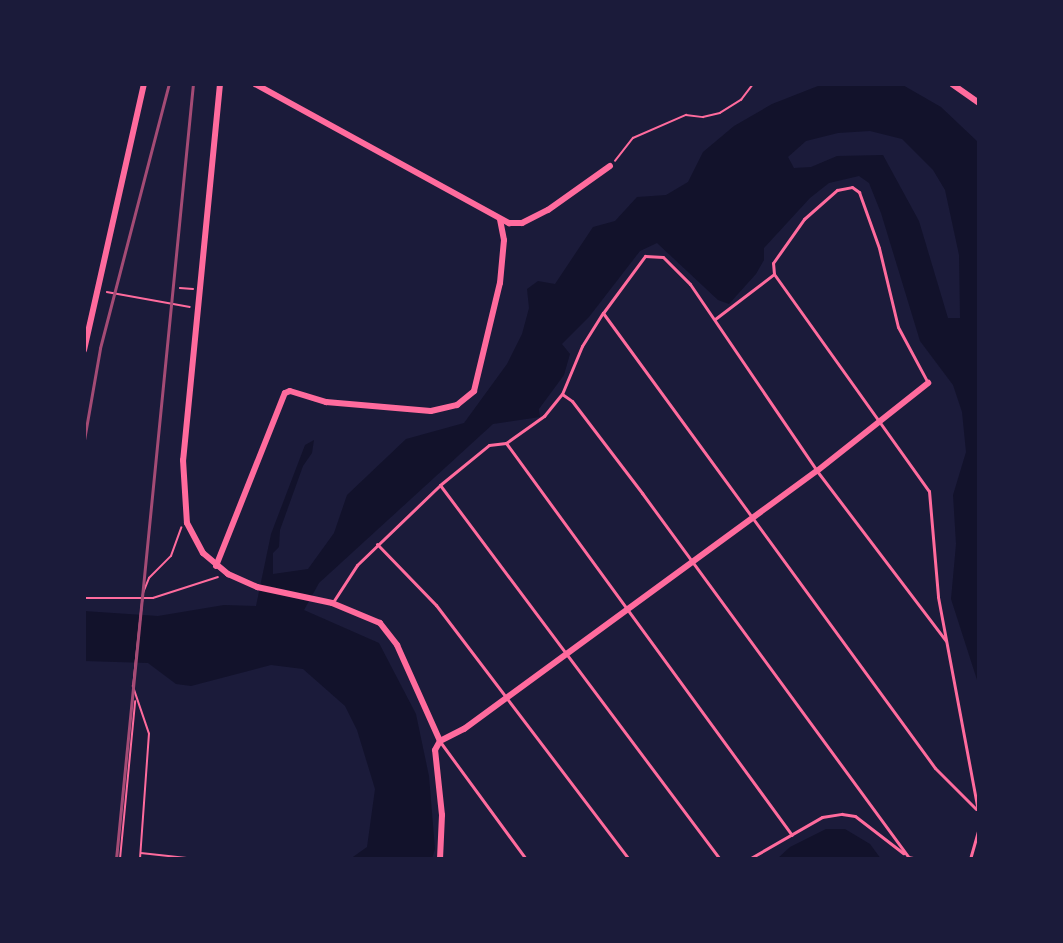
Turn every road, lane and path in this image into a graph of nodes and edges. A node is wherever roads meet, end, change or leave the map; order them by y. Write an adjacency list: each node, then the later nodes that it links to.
1 (144, 84): 12 (street)
2 (220, 84): 15 (street)
3 (255, 84): 8 (street)
4 (753, 84): 7 (path)
5 (952, 84): 6 (street)
6 (979, 103)
7 (610, 166): 8 (street)
8 (500, 219): 29 (street)
9 (774, 273): 17 (lane); 19 (lane); 21 (lane)
10 (180, 288): 11 (path)
11 (191, 288)
12 (97, 290): 14 (street); 15 (path)
13 (84, 304): 14 (street)
14 (92, 305): 18 (street)
15 (198, 307): 26 (street)
16 (603, 313): 17 (lane); 20 (lane); 25 (lane)
17 (715, 319): 23 (lane)
18 (84, 350)
19 (928, 383): 21 (street)
20 (562, 394): 22 (lane); 28 (lane)
21 (880, 424): 23 (street); 34 (lane)
22 (506, 443): 24 (lane); 33 (lane)
23 (817, 471): 25 (street); 34 (lane)
24 (440, 485): 27 (lane); 35 (lane)
25 (754, 517): 28 (street); 39 (lane)
26 (186, 519): 29 (street); 37 (path)
27 (377, 544): 32 (lane); 36 (lane)
28 (692, 562): 33 (street); 44 (lane)
29 (216, 566): 30 (street)
30 (228, 574): 31 (path); 32 (street)
31 (84, 598)
32 (332, 603): 38 (street)
33 (627, 608): 35 (street); 42 (lane)
34 (946, 641): 39 (lane)
35 (567, 653): 36 (street); 52 (lane)
36 (504, 699): 38 (street); 51 (lane)
37 (135, 701): 43 (path); 46 (path)
38 (440, 741): 49 (street); 50 (lane)
39 (976, 810): 40 (lane)
40 (979, 817)
41 (979, 828): 55 (lane)
42 (792, 835): 44 (lane); 53 (lane)
43 (140, 853): 45 (path); 47 (path)
44 (908, 857): 54 (lane)
45 (168, 858): 48 (path)
46 (120, 859)
47 (140, 859)
48 (196, 859)
49 (440, 859)
50 (526, 859)
51 (629, 859)
52 (720, 859)
53 (748, 859)
54 (918, 859)
55 (970, 859)

